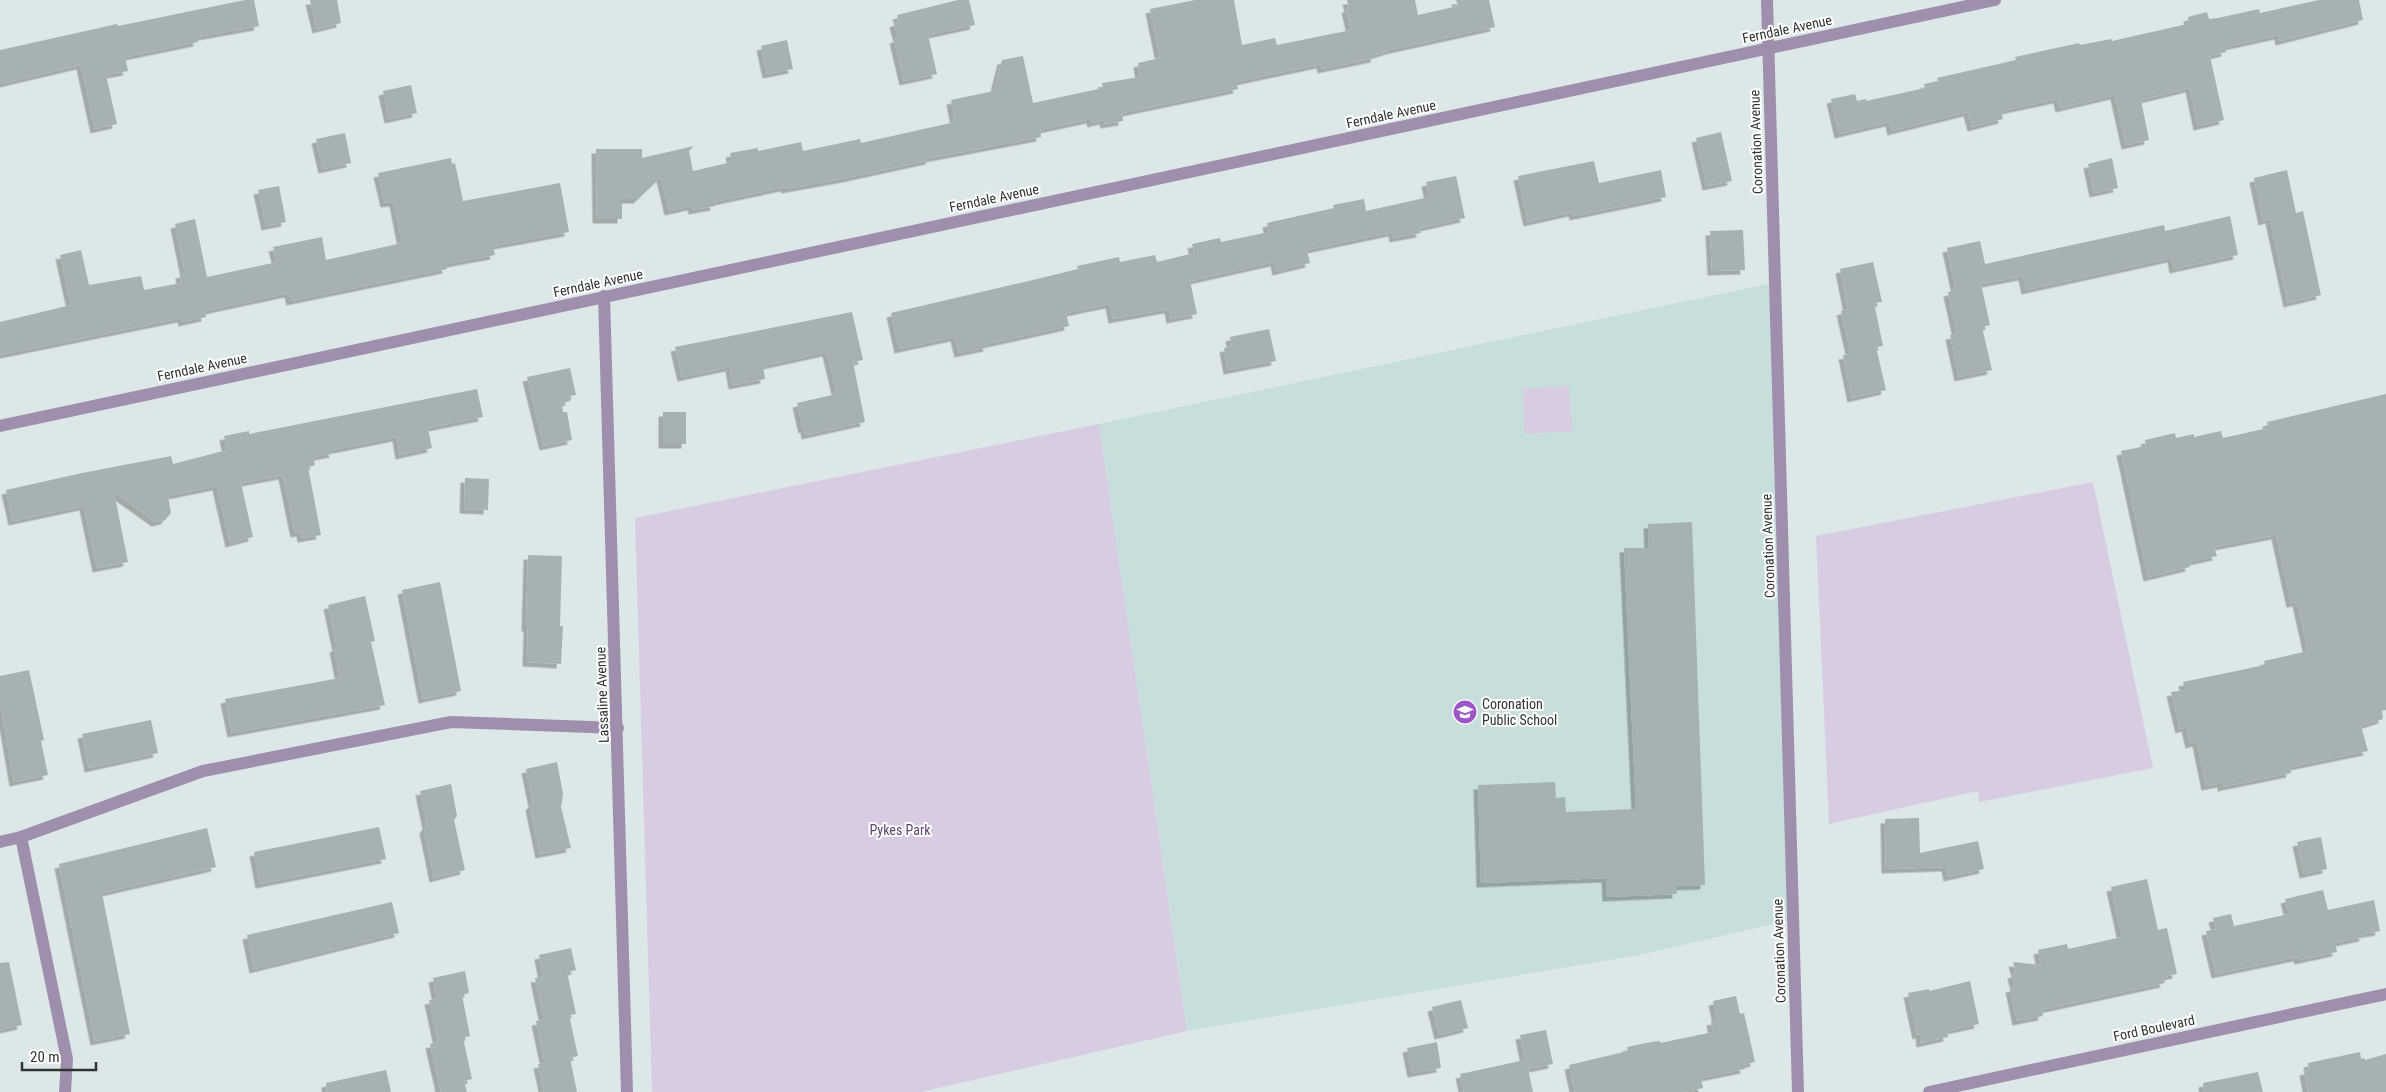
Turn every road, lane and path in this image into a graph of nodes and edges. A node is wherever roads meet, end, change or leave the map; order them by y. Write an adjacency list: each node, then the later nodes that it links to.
1 (1767, 0): 3 (street, Coronation Avenue)
2 (1995, 0): 3 (street, Ferndale Avenue)
3 (1768, 48): 4 (street, Ferndale Avenue); 12 (street, Coronation Avenue)
4 (604, 296): 5 (street, Ferndale Avenue); 6 (street, Lassaline Avenue)
5 (0, 426)
6 (618, 728): 7 (street); 11 (street, Lassaline Avenue)
7 (21, 837): 8 (street); 10 (street)
8 (0, 842)
9 (2386, 994): 13 (street, Ford Boulevard)
10 (65, 1092)
11 (627, 1092)
12 (1798, 1092)
13 (1929, 1092)

